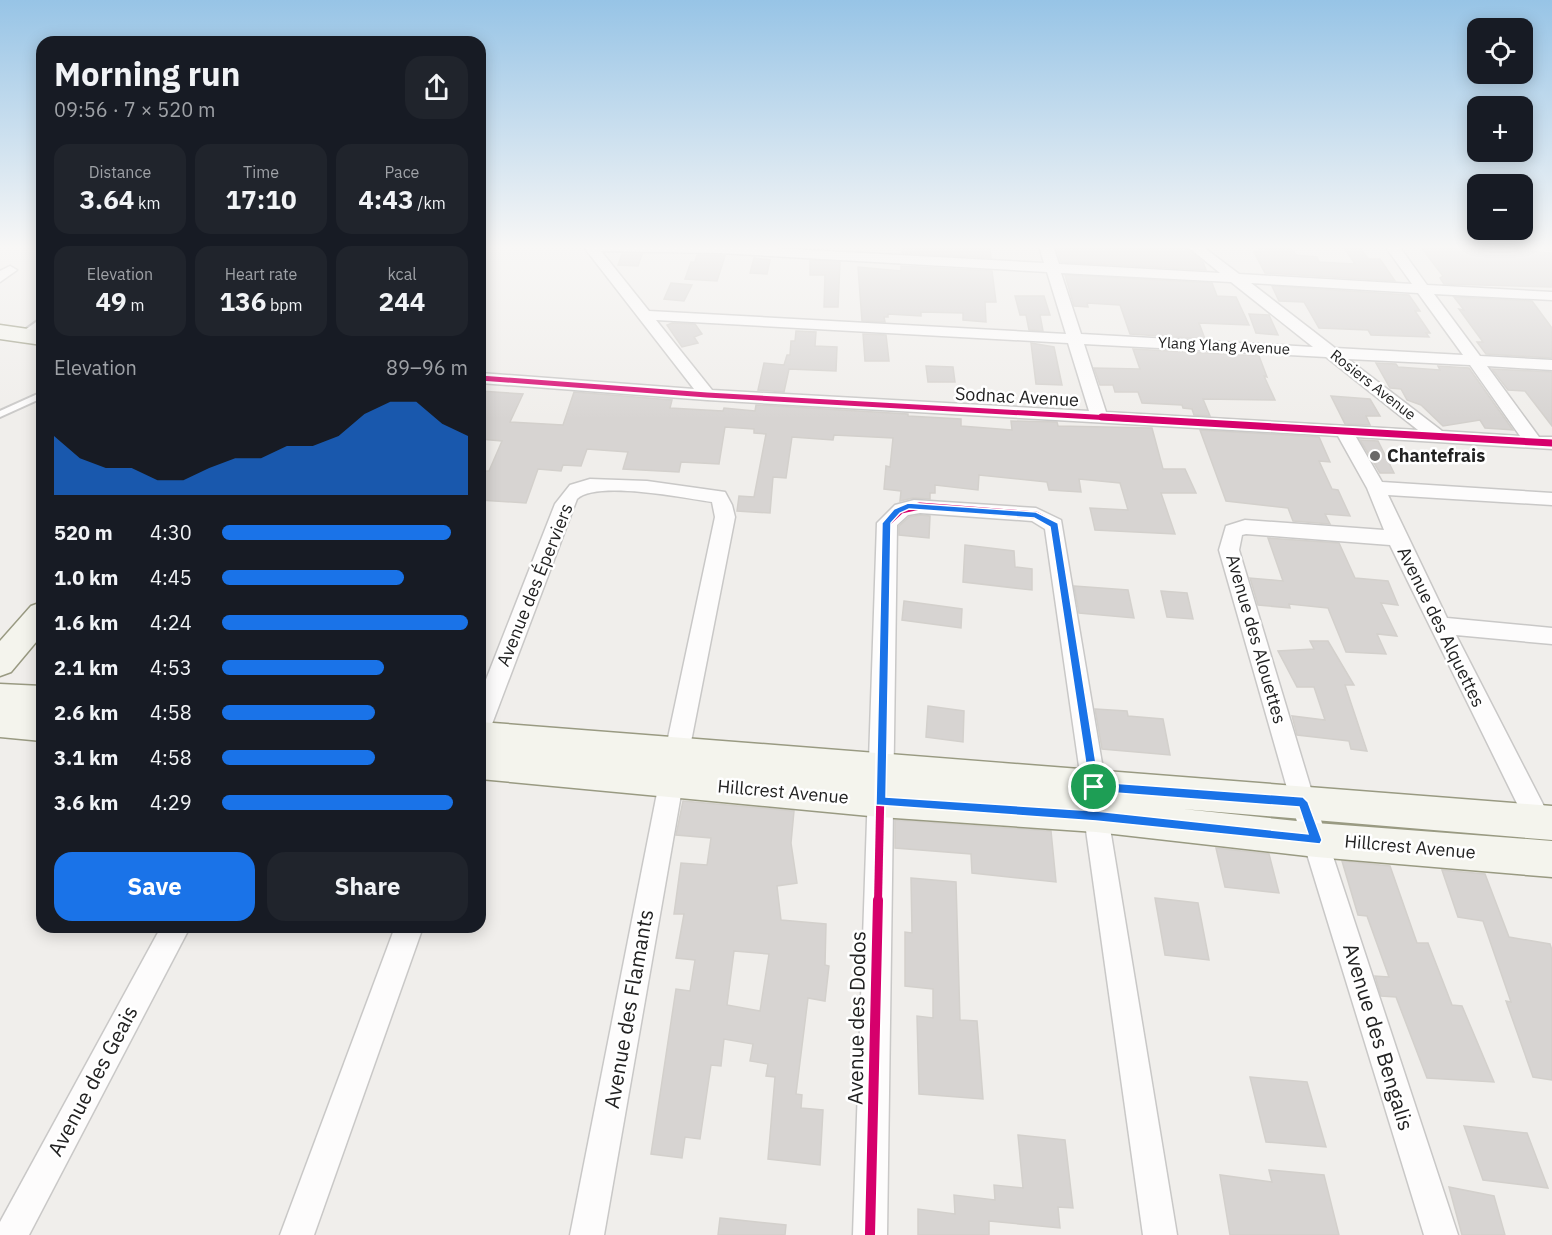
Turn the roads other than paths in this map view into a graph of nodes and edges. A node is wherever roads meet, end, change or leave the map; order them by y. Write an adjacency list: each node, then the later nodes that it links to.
1 (635, 304): 5 (street)
2 (1065, 304): 6 (street)
3 (1267, 304): 7 (street, Rosiers Avenue)
4 (1433, 304): 8 (street)
5 (644, 315): 6 (street, Ylang Ylang Avenue); 11 (street)
6 (1076, 338): 7 (street, Ylang Ylang Avenue); 14 (street)
7 (1332, 352): 8 (street, Ylang Ylang Avenue); 16 (street, Rosiers Avenue)
8 (1474, 361): 9 (street, Ylang Ylang Avenue); 17 (street)
9 (1552, 365)
10 (486, 378): 11 (street, Sodnac Avenue)
11 (707, 395): 14 (street, Sodnac Avenue)
12 (36, 398): 13 (lane)
13 (0, 414)
14 (1099, 416): 15 (street, Sodnac Avenue)
15 (1344, 432): 16 (street, Sodnac Avenue); 19 (street, Avenue des Alquettes)
16 (1437, 436): 17 (street, Sodnac Avenue)
17 (1534, 442): 18 (street, Sodnac Avenue)
18 (1552, 443)
19 (1376, 489): 20 (street); 21 (street, Avenue des Alquettes)
20 (1552, 499)
21 (1397, 538): 23 (street, Avenue des Alquettes); 36 (street, Avenue des Alouettes)
22 (36, 621): 25 (main road)
23 (1439, 625): 24 (street); 37 (street, Avenue des Alquettes)
24 (1552, 636)
25 (0, 663)
26 (0, 697): 27 (main road)
27 (36, 700)
28 (486, 708): 33 (street, Avenue des Éperviers)
29 (0, 723): 30 (main road)
30 (36, 726)
31 (486, 737): 33 (main road, Hillcrest Avenue)
32 (486, 764): 33 (main road, Hillcrest Avenue)
33 (674, 767): 34 (main road, Hillcrest Avenue); 44 (street, Avenue des Flamants)
34 (881, 786): 35 (main road, Hillcrest Avenue); 35 (street, Avenue des Dodos); 45 (street, Avenue des Dodos)
35 (1095, 802): 36 (main road, Hillcrest Avenue); 38 (main road, Hillcrest Avenue); 46 (street)
36 (1303, 802): 37 (main road, Hillcrest Avenue); 38 (street, Avenue des Bengalis)
37 (1545, 823)
38 (1316, 840): 39 (main road, Hillcrest Avenue); 47 (street, Avenue des Bengalis)
39 (1552, 859)
40 (173, 933): 42 (street, Avenue des Geais)
41 (407, 933): 43 (street)
42 (11, 1235)
43 (297, 1235)
44 (587, 1235)
45 (870, 1235)
46 (1160, 1235)
47 (1441, 1235)

